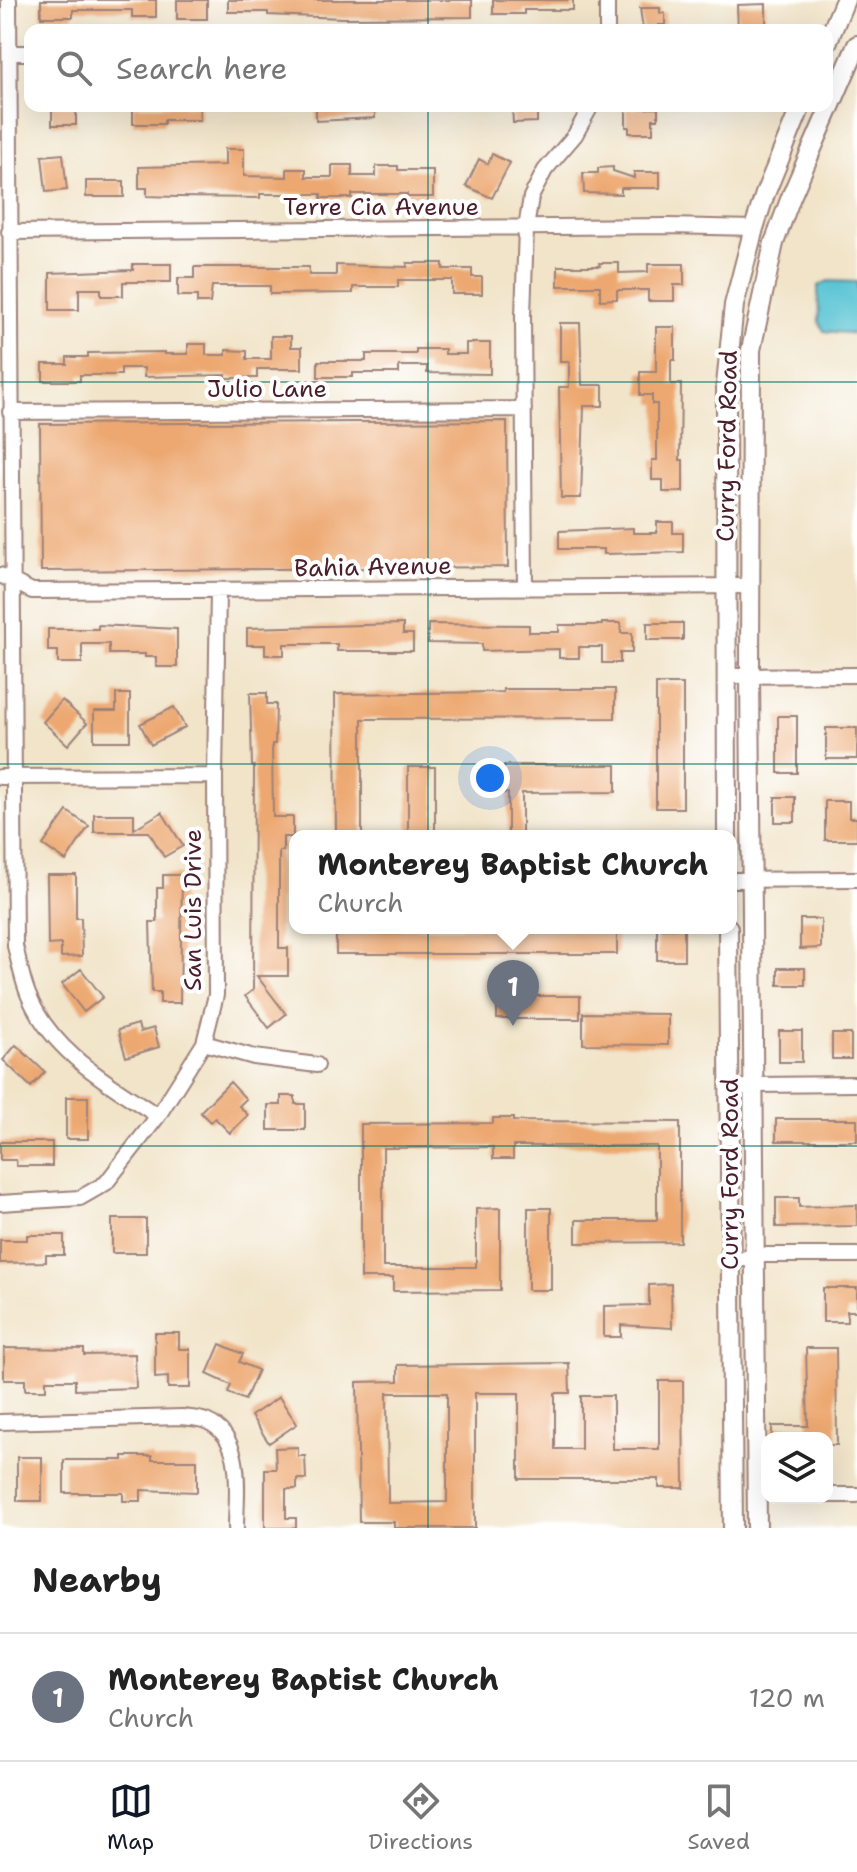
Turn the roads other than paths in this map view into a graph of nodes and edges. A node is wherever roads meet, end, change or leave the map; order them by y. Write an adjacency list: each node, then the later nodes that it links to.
1 (9, 0): 7 (street)
2 (607, 0): 4 (street)
3 (845, 0): 5 (main road)
4 (607, 24)
5 (833, 29)
6 (857, 45): 9 (main road, Curry Ford Road)
7 (10, 53): 8 (street); 15 (street)
8 (24, 53)
9 (833, 100)
10 (588, 112): 13 (street)
11 (799, 112): 14 (main road, Curry Ford Road)
12 (828, 112): 16 (main road, Curry Ford Road)
13 (526, 228): 14 (street, Terre Cia Avenue); 15 (street, Terre Cia Avenue); 17 (street)
14 (754, 228): 16 (main road); 22 (main road, Curry Ford Road)
15 (9, 232): 18 (street)
16 (751, 350): 20 (main road, Curry Ford Road)
17 (524, 409): 18 (street, Julio Lane); 21 (street)
18 (10, 412): 19 (street)
19 (6, 578): 23 (street, Bahia Avenue); 28 (street)
20 (750, 586): 22 (street, Bahia Avenue); 26 (main road, Curry Ford Road)
21 (525, 587): 22 (street, Bahia Avenue); 23 (street, Bahia Avenue)
22 (726, 587): 25 (main road, Curry Ford Road)
23 (218, 591): 27 (street, San Luis Drive)
24 (857, 675): 26 (street)
25 (726, 676): 26 (street); 30 (main road, Curry Ford Road)
26 (750, 676): 29 (main road, Curry Ford Road)
27 (215, 776): 28 (street); 35 (street, San Luis Drive)
28 (7, 777): 40 (street)
29 (751, 819): 30 (street, Curry Ford Road); 33 (main road, Curry Ford Road)
30 (727, 828)
31 (857, 879): 33 (street)
32 (737, 880): 33 (street)
33 (752, 880): 38 (main road, Curry Ford Road)
34 (728, 934): 39 (main road, Curry Ford Road)
35 (204, 1043): 36 (street); 40 (street, San Luis Drive)
36 (317, 1065)
37 (857, 1084): 38 (street)
38 (754, 1085): 39 (street); 42 (main road, Curry Ford Road)
39 (730, 1090): 44 (main road, Curry Ford Road)
40 (158, 1116): 41 (street, San Luis Drive)
41 (0, 1203)
42 (754, 1255): 43 (street); 44 (street); 46 (main road, Curry Ford Road)
43 (857, 1255)
44 (731, 1263): 49 (main road, Curry Ford Road)
45 (0, 1422): 52 (street)
46 (761, 1466)
47 (833, 1495): 48 (street)
48 (857, 1495)
49 (733, 1496): 50 (street); 53 (main road, Curry Ford Road)
50 (761, 1496)
51 (761, 1502): 54 (main road, Curry Ford Road)
52 (236, 1528)
53 (733, 1528)
54 (757, 1528)

